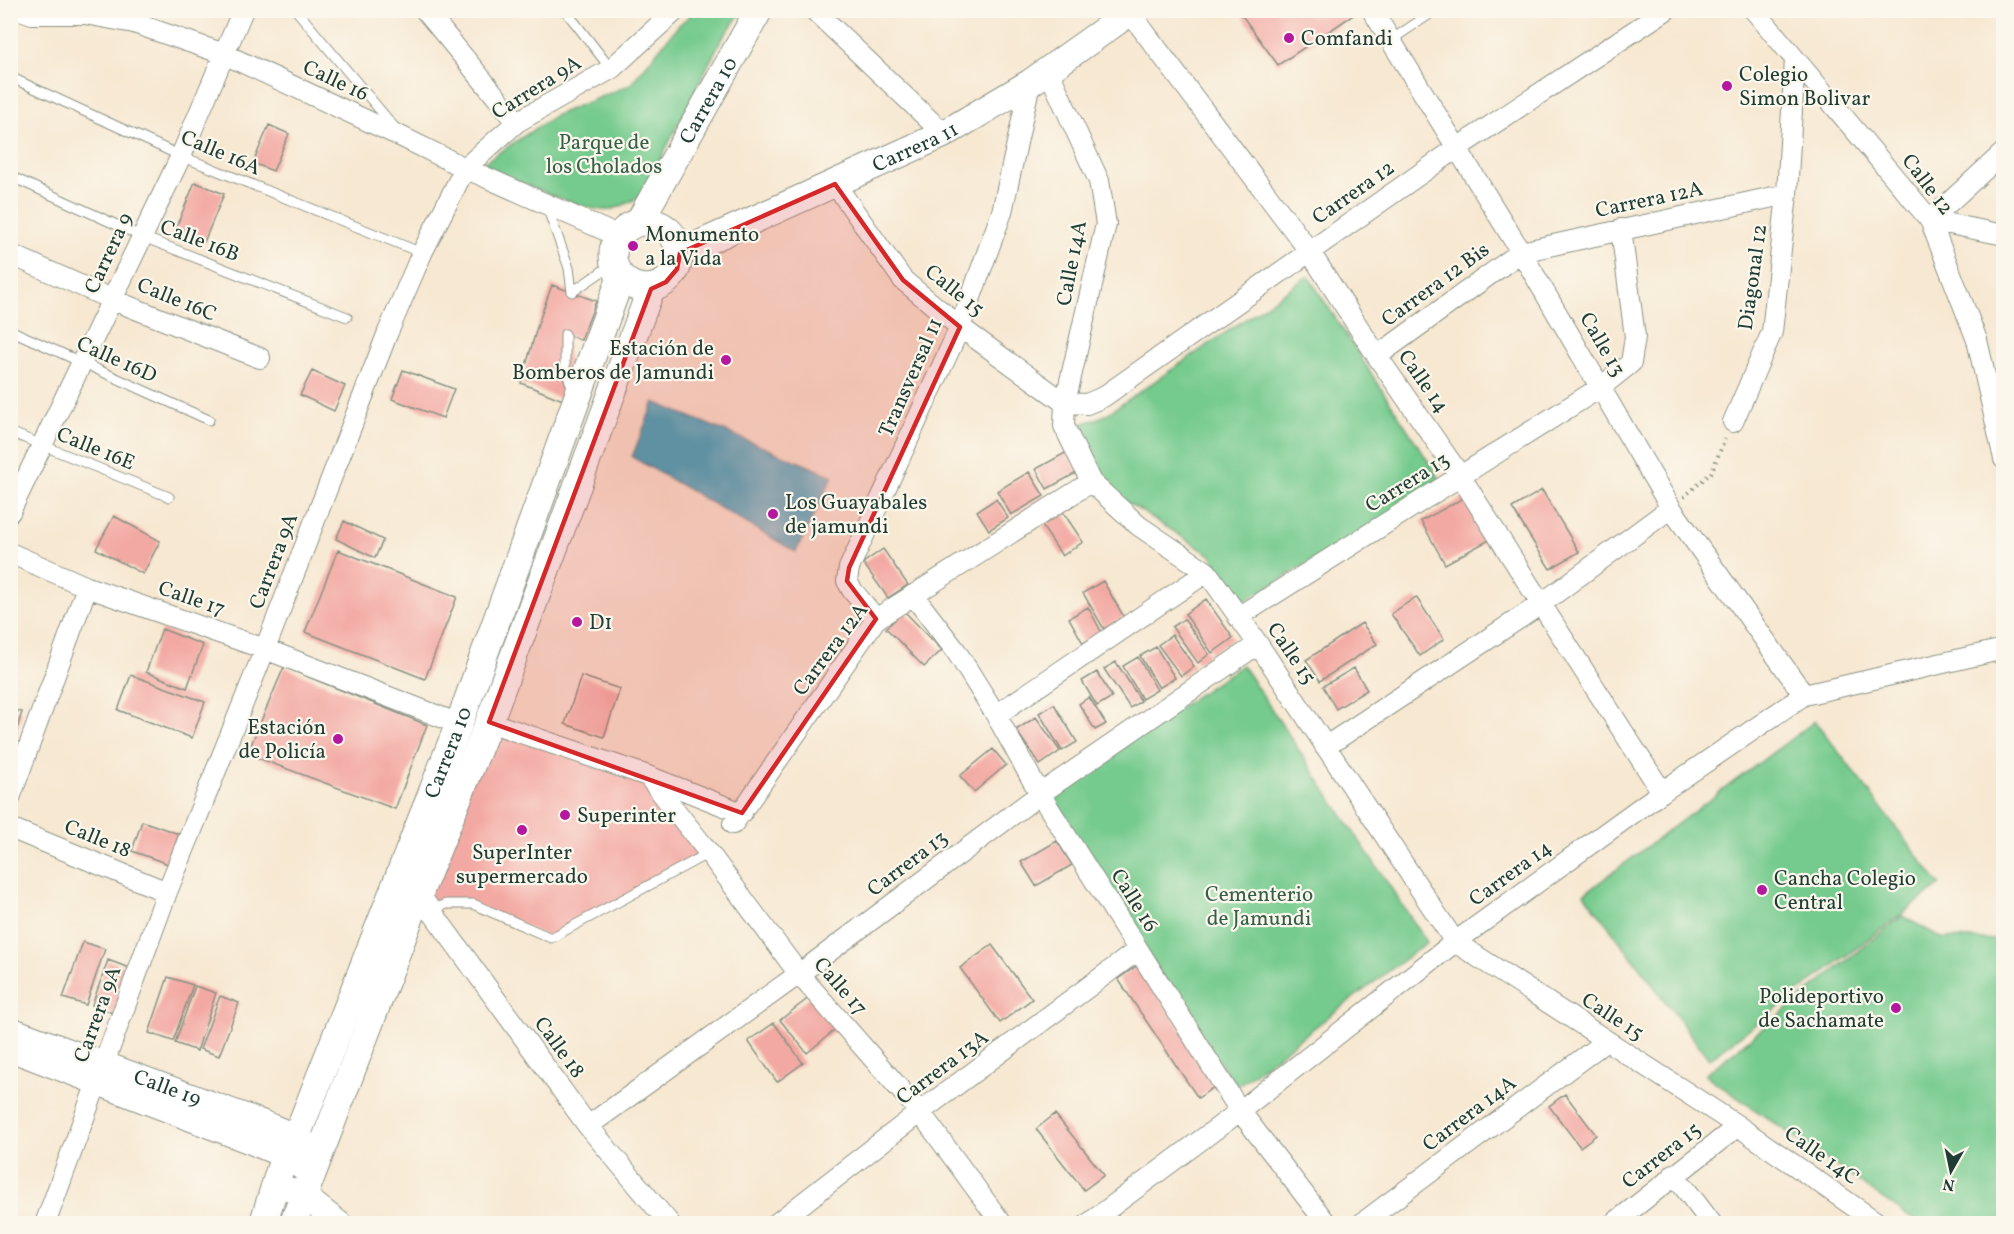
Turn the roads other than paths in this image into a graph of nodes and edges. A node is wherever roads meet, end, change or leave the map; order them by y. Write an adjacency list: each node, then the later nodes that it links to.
1 (21, 10): 15 (street, Calle 16)
2 (243, 10): 15 (street, Carrera 9)
3 (296, 10): 22 (lane)
4 (425, 10): 20 (street)
5 (565, 10): 17 (lane)
6 (676, 10): 17 (street, Carrera 9A)
7 (759, 10): 32 (main road, Carrera 10)
8 (814, 10): 21 (street)
9 (1372, 10): 14 (street, Calle 13)
10 (1436, 10): 14 (lane)
11 (1666, 10): 23 (street, Carrera 12)
12 (1754, 10): 16 (street, Calle 12)
13 (1130, 11): 18 (main road, Carrera 11); 36 (street, Calle 14)
14 (1391, 40): 23 (street, Calle 13)
15 (224, 54): 22 (street, Calle 16); 25 (street, Carrera 9)
16 (1795, 59): 29 (street, Diagonal 12); 31 (street, Calle 12)
17 (611, 69): 20 (street, Carrera 9A)
18 (1039, 76): 21 (main road, Carrera 11); 45 (street, Transversal 11); 53 (street, Calle 14A)
19 (10, 77): 25 (lane, Calle 16A)
20 (517, 122): 26 (street, Carrera 9A)
21 (945, 134): 28 (main road, Carrera 11)
22 (402, 137): 26 (street, Calle 16)
23 (1457, 148): 36 (street, Carrera 12); 37 (street, Calle 13)
24 (2004, 152): 31 (street)
25 (181, 156): 35 (street, Carrera 9); 40 (lane, Calle 16A)
26 (465, 168): 30 (street, Calle 16); 40 (street, Carrera 9A)
27 (10, 176): 35 (lane, Calle 16B)
28 (835, 184): 38 (main road, Carrera 11); 45 (street, Calle 15)
29 (1787, 194): 33 (street, Carrera 12A); 55 (street, Diagonal 12)
30 (546, 204): 32 (street, Calle 16); 41 (lane)
31 (1930, 220): 34 (street); 58 (street, Calle 12)
32 (629, 229): 38 (main road); 41 (main road)
33 (1621, 229): 37 (street, Carrera 12A); 51 (street, Carrera 13)
34 (2004, 235)
35 (143, 237): 43 (street, Carrera 9); 44 (lane, Calle 16B)
36 (1310, 252): 48 (street, Calle 14); 53 (street, Carrera 12)
37 (1521, 252): 48 (street, Carrera 12 Bis); 51 (street, Calle 13)
38 (680, 253): 42 (main road)
39 (10, 254): 43 (street, Calle 16C)
40 (422, 254): 72 (street, Carrera 9A)
41 (617, 271): 42 (main road); 52 (main road, Carrera 10)
42 (651, 289): 76 (main road, Carrera 10)
43 (113, 300): 49 (street, Calle 16C); 50 (street, Carrera 9)
44 (347, 317)
45 (960, 327): 53 (street, Calle 15); 70 (street, Transversal 11)
46 (10, 330): 50 (lane, Calle 16D)
47 (565, 334): 52 (lane)
48 (1377, 356): 59 (street, Calle 14)
49 (260, 358)
50 (82, 363): 54 (lane, Calle 16D); 57 (street, Carrera 9)
51 (1601, 387): 59 (street, Carrera 13); 62 (street, Calle 13)
52 (576, 400): 77 (main road, Carrera 10)
53 (1065, 403): 60 (street, Calle 15)
54 (209, 420)
55 (1733, 422)
56 (10, 432): 57 (lane, Calle 16E)
57 (41, 446): 61 (lane, Calle 16E); 63 (street, Carrera 9)
58 (2004, 459)
59 (1461, 477): 68 (street, Calle 14); 69 (street, Carrera 13)
60 (1091, 482): 65 (street, Calle 15); 67 (street, Carrera 12A)
61 (169, 497)
62 (1671, 508): 68 (street); 74 (street, Calle 13)
63 (10, 512)
64 (10, 553): 66 (street, Calle 17)
65 (1207, 572): 69 (street, Calle 15); 75 (street)
66 (87, 586): 72 (street, Calle 17); 82 (street)
67 (913, 595): 70 (street, Carrera 12A); 75 (street, Calle 16)
68 (1541, 604): 78 (street); 80 (street, Calle 14)
69 (1238, 617): 71 (street, Calle 15)
70 (876, 620): 79 (street, Carrera 12A)
71 (1258, 644): 78 (street, Calle 15); 81 (street, Carrera 13)
72 (265, 649): 77 (street, Calle 17); 85 (street, Carrera 9A)
73 (2004, 649): 74 (street, Carrera 14)
74 (1804, 695): 80 (street, Carrera 14)
75 (996, 715): 81 (street, Calle 16)
76 (489, 722): 79 (street); 86 (main road, Carrera 10)
77 (459, 724): 98 (main road, Carrera 10)
78 (1325, 747): 87 (street, Calle 15)
79 (648, 776): 84 (street, Calle 17)
80 (1662, 792): 87 (street, Carrera 14)
81 (1040, 794): 88 (street, Calle 16); 89 (street, Carrera 13)
82 (10, 798)
83 (10, 828): 85 (street, Calle 18)
84 (709, 853): 86 (lane); 89 (street, Calle 17)
85 (167, 892): 93 (street, Carrera 9A)
86 (425, 902): 96 (street, Calle 18); 99 (main road, Carrera 10)
87 (1455, 942): 91 (street, Calle 15); 94 (street, Carrera 14)
88 (1138, 950): 94 (street, Calle 16); 95 (street, Carrera 13A)
89 (799, 974): 95 (street, Calle 17); 96 (street, Carrera 13)
90 (10, 1029): 93 (street, Calle 19)
91 (1606, 1041): 97 (street, Calle 15); 111 (street, Carrera 14A)
92 (10, 1049): 93 (street, Calle 19)
93 (101, 1073): 98 (street, Calle 19); 102 (street, Carrera 9A)
94 (1240, 1111): 109 (street, Carrera 14); 110 (street, Calle 16)
95 (920, 1113): 107 (street, Carrera 13A); 108 (street, Calle 17)
96 (588, 1126): 106 (street, Calle 18)
97 (1738, 1126): 100 (street, Carrera 15); 114 (street, Calle 14C)
98 (289, 1146): 99 (street, Calle 19); 101 (main road, Carrera 10)
99 (311, 1174): 101 (street, Calle 19); 104 (main road, Carrera 10); 105 (street, Calle 19)
100 (1674, 1174): 112 (street, Carrera 15); 113 (street)
101 (276, 1184): 103 (main road, Carrera 10)
102 (45, 1224)
103 (262, 1224)
104 (293, 1224)
105 (340, 1224)
106 (670, 1224)
107 (776, 1224)
108 (1002, 1224)
109 (1088, 1224)
110 (1327, 1224)
111 (1362, 1224)
112 (1613, 1224)
113 (1712, 1224)
114 (1879, 1224)

